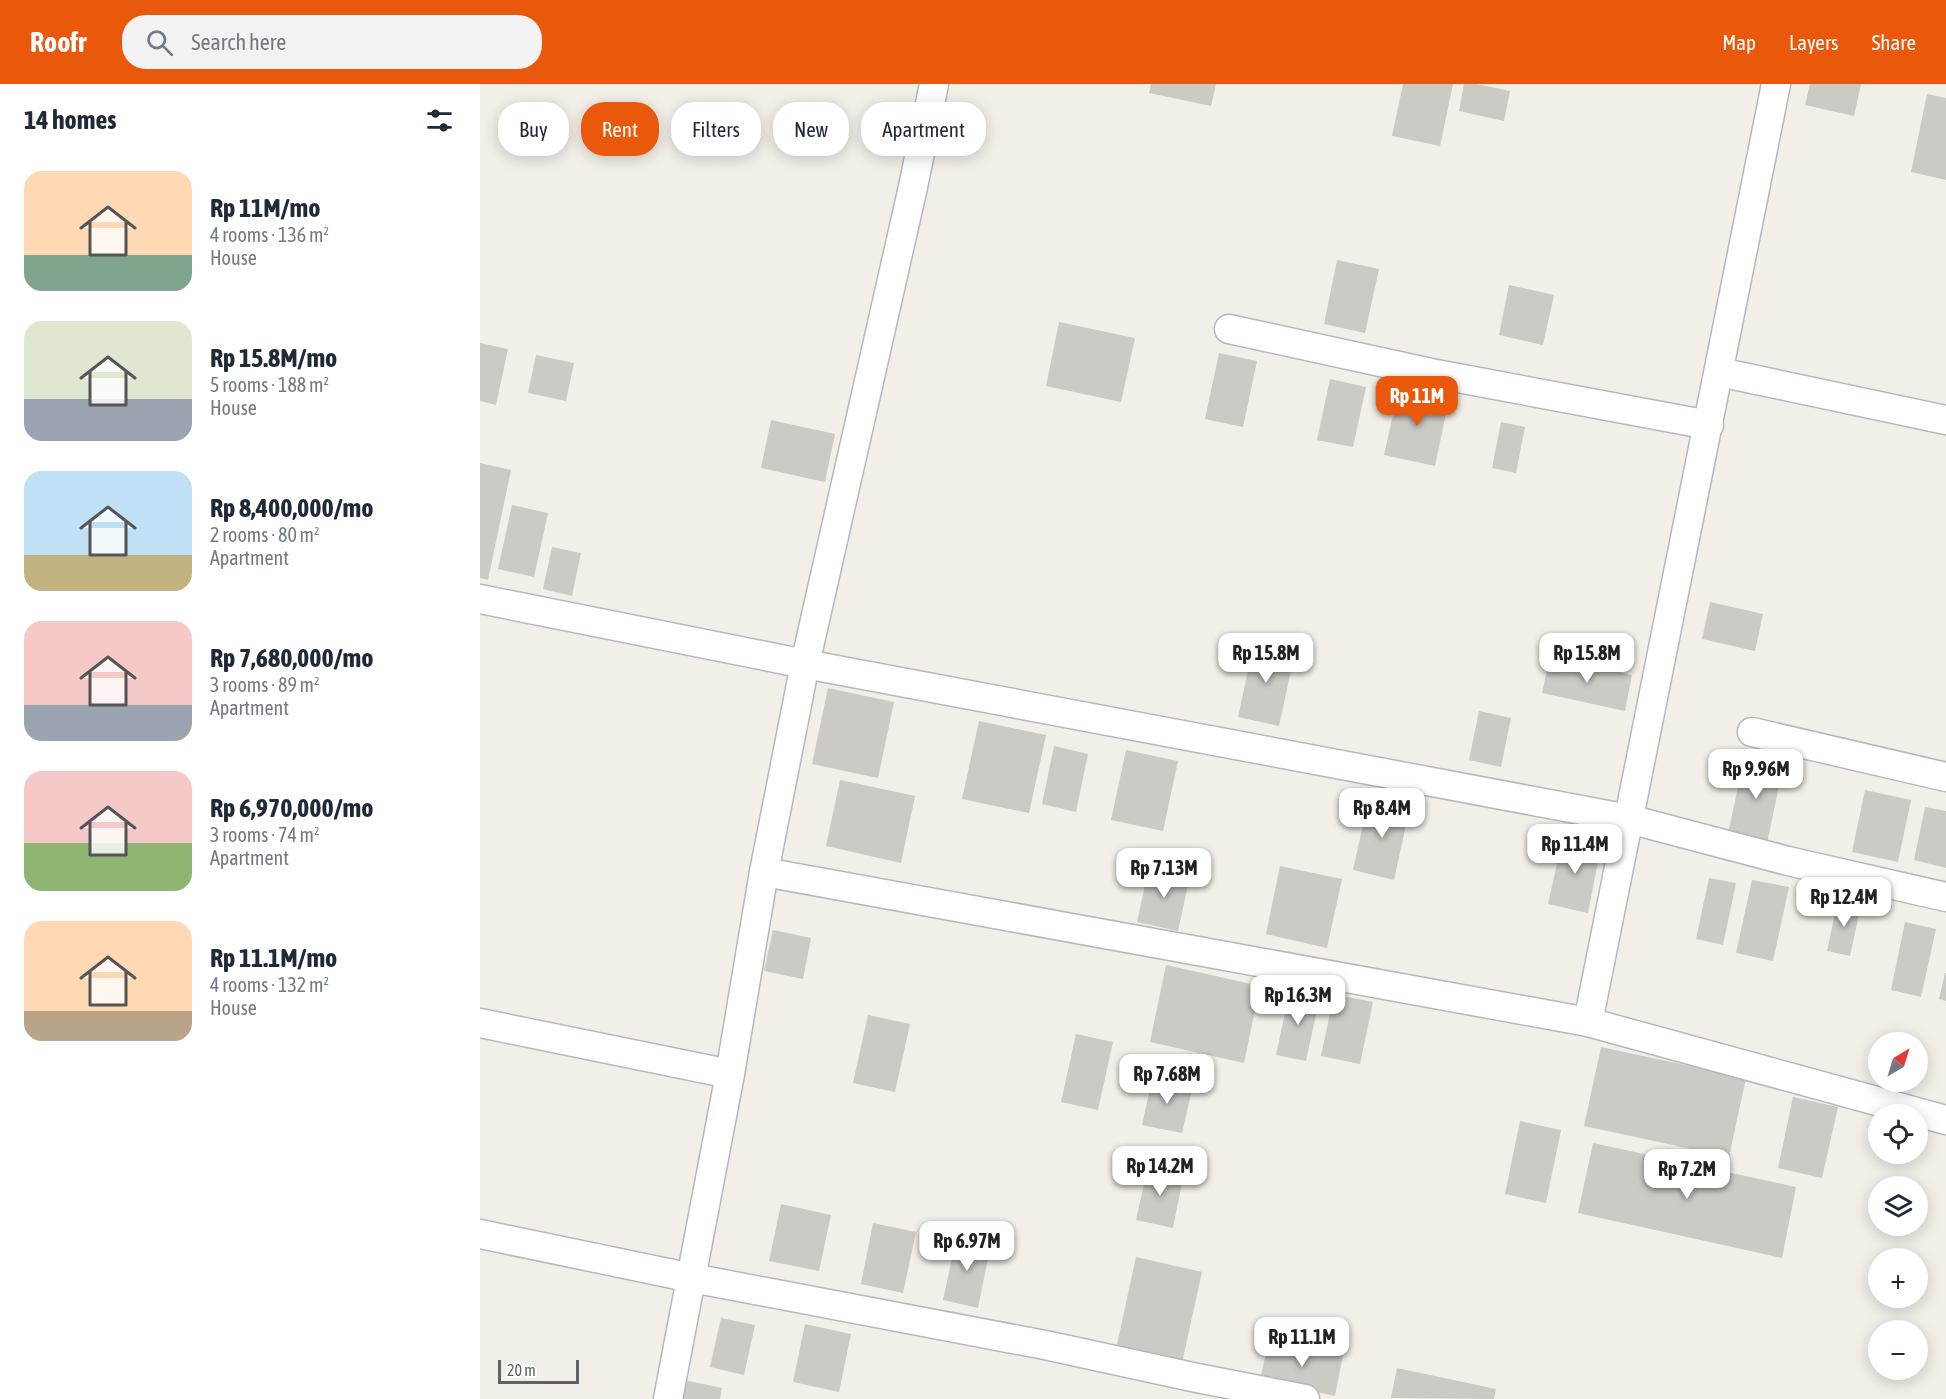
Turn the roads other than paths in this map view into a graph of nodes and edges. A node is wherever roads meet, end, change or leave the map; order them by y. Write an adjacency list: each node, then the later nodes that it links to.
1 (934, 84): 8 (street)
2 (1776, 84): 4 (street)
3 (1229, 329): 6 (street)
4 (1719, 372): 5 (street); 6 (street)
5 (1946, 420)
6 (1709, 425): 11 (street)
7 (480, 599): 8 (street)
8 (805, 664): 11 (street); 12 (street)
9 (1752, 732): 10 (street)
10 (1946, 777)
11 (1629, 819): 13 (street); 14 (street)
12 (764, 872): 14 (street); 16 (street)
13 (1946, 897)
14 (1588, 1022): 17 (street)
15 (480, 1023): 16 (street)
16 (730, 1074): 19 (street)
17 (1946, 1120)
18 (480, 1234): 19 (street)
19 (692, 1278): 20 (street); 21 (street)
20 (1195, 1389): 22 (street)
21 (668, 1399)
22 (1305, 1399)

